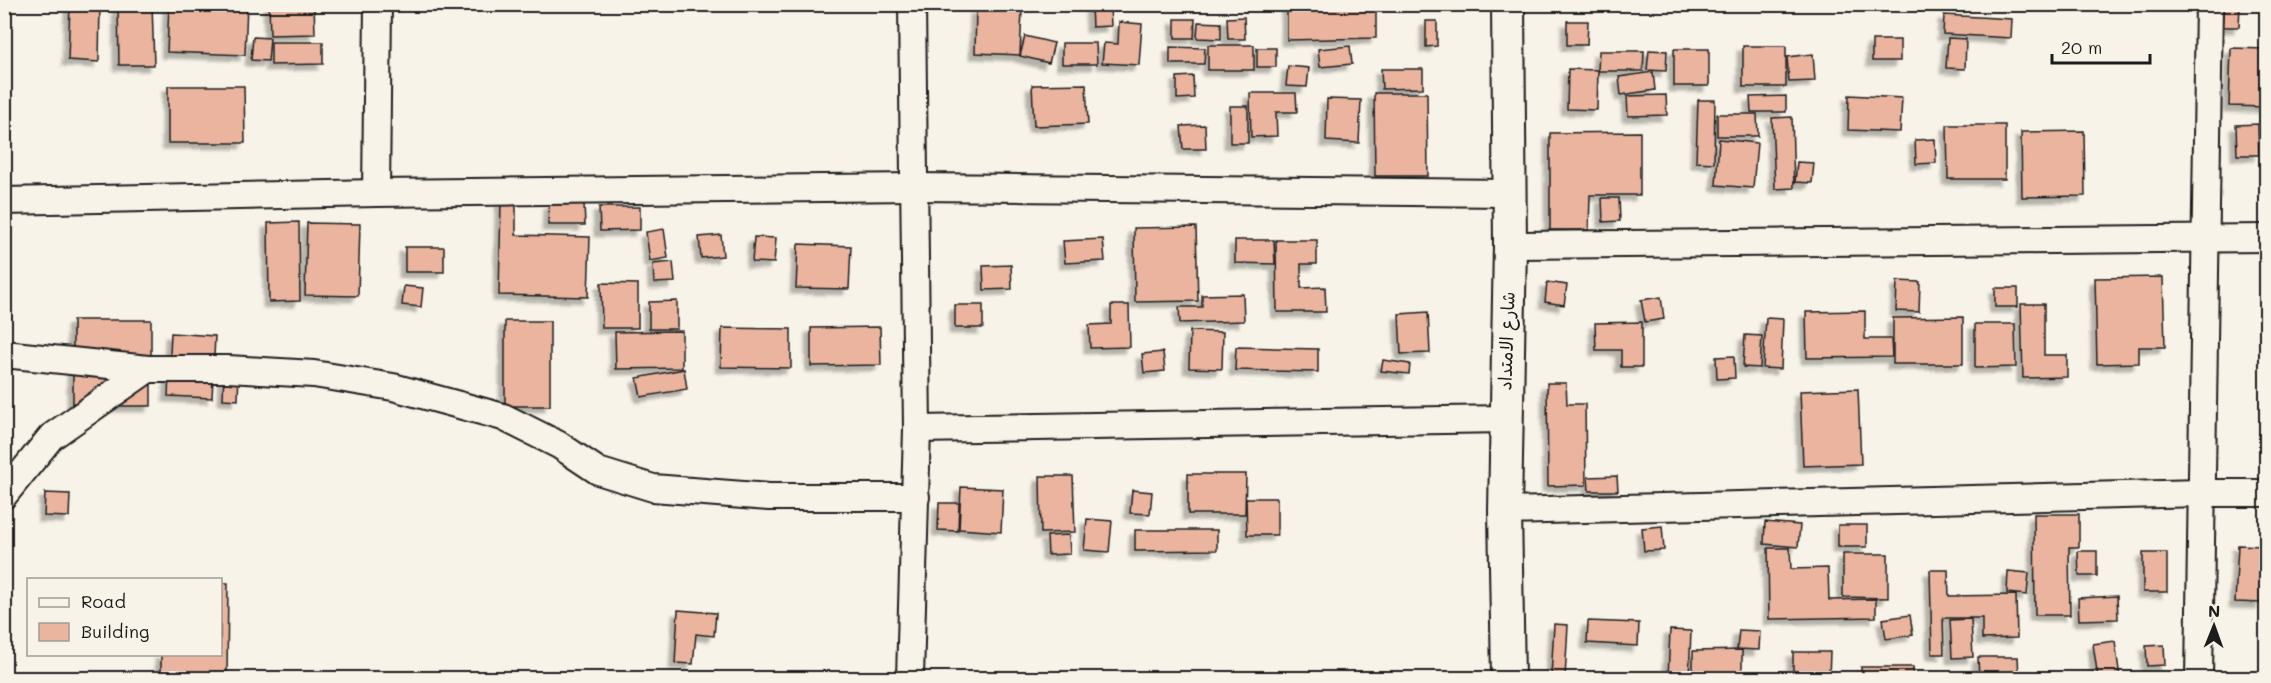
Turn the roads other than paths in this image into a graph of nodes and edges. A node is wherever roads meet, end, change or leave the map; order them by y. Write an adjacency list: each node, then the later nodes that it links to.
1 (378, 4): 6 (street)
2 (912, 4): 5 (street)
3 (1508, 4): 7 (street, شارع الامتداد)
4 (2209, 4): 9 (street)
5 (915, 188): 6 (street); 7 (street); 15 (street)
6 (376, 193): 8 (street)
7 (1508, 193): 11 (street, شارع الامتداد)
8 (4, 201)
9 (2205, 238): 10 (street); 11 (street); 16 (street)
10 (2266, 238)
11 (1510, 244): 14 (street, شارع الامتداد)
12 (4, 354): 13 (street)
13 (148, 369): 18 (street); 19 (street)
14 (1505, 419): 15 (street); 20 (street, شارع الامتداد)
15 (916, 429): 19 (street)
16 (2201, 493): 17 (street); 20 (street); 23 (street)
17 (2266, 493)
18 (4, 495)
19 (916, 497): 21 (street)
20 (1505, 511): 22 (street, شارع الامتداد)
21 (910, 678)
22 (1508, 678)
23 (2199, 678)

